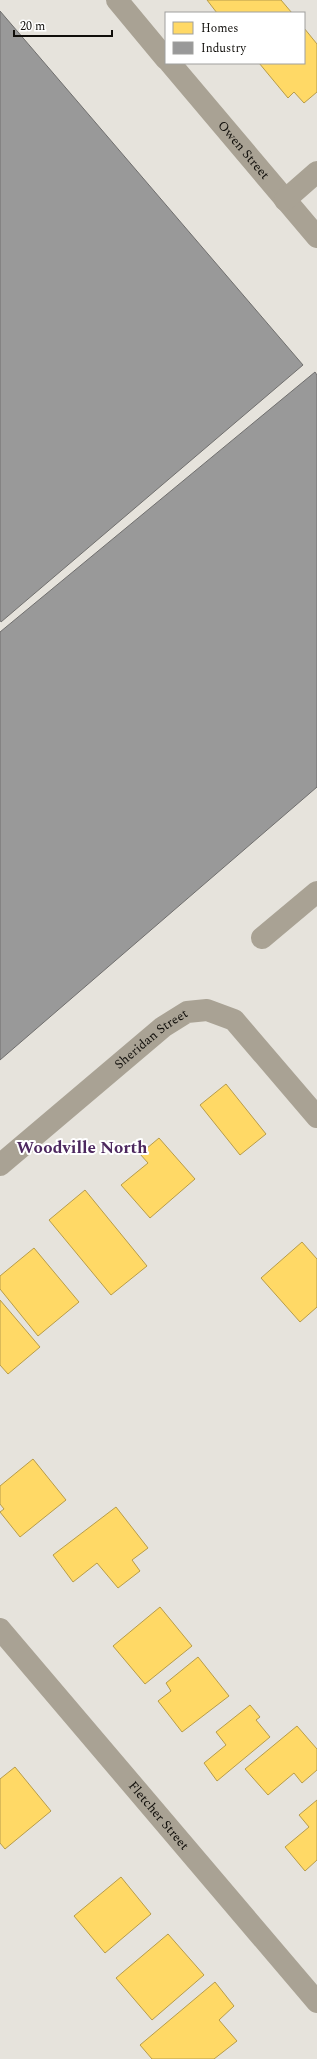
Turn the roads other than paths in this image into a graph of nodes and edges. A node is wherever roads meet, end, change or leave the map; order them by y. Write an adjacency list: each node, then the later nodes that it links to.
1 (117, 0): 2 (street)
2 (165, 58)
3 (171, 64): 5 (street, Owen Street)
4 (317, 172): 5 (street)
5 (285, 200): 6 (street, Owen Street)
6 (317, 238)
7 (317, 892): 8 (street)
8 (262, 938)
9 (317, 1118): 10 (street, Sheridan Street)
10 (0, 1165)
11 (0, 1629): 12 (street, Fletcher Street)
12 (317, 2002)

